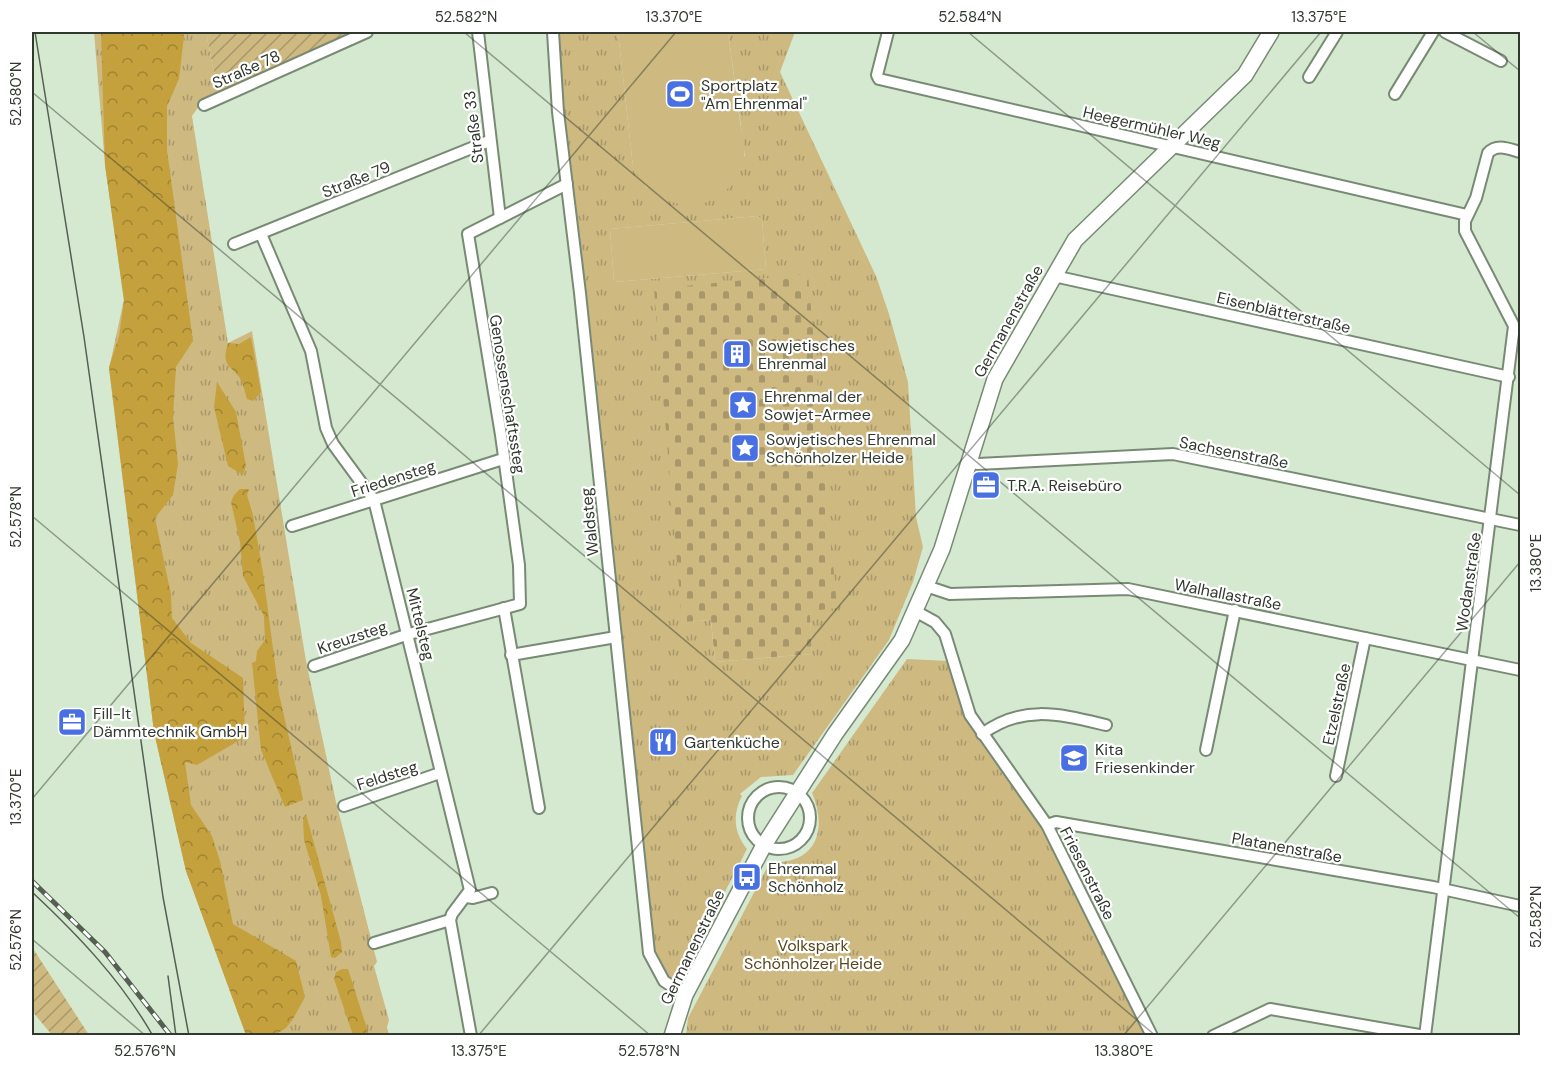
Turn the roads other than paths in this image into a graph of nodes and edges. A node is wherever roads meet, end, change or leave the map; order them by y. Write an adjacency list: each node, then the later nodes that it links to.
1 (367, 32): 12 (street, Straße 78)
2 (478, 32): 13 (street, Straße 33)
3 (553, 32): 16 (street, Waldsteg)
4 (888, 32): 14 (street, Heegermühler Weg)
5 (1271, 32): 14 (main road, Germanenstraße)
6 (1337, 32): 10 (street)
7 (1433, 32): 11 (street)
8 (1445, 32): 9 (street)
9 (1501, 61)
10 (1310, 77)
11 (1395, 94)
12 (204, 105)
13 (489, 141): 18 (street, Straße 33); 19 (street, Straße 79)
14 (1170, 147): 17 (street, Heegermühler Weg); 21 (main road, Germanenstraße)
15 (1521, 152): 17 (street)
16 (567, 184): 18 (street, Genossenschaftssteg); 34 (street, Waldsteg)
17 (1467, 215): 22 (street, Wodanstraße)
18 (500, 218): 23 (street, Genossenschaftssteg)
19 (261, 234): 20 (street, Straße 79); 25 (street, Mittelsteg)
20 (234, 244)
21 (1054, 276): 22 (street, Eisenblätterstraße); 24 (main road, Germanenstraße)
22 (1509, 377): 26 (street, Wodanstraße)
23 (503, 459): 25 (street, Friedensteg); 30 (street, Genossenschaftssteg)
24 (968, 462): 26 (street, Sachsenstraße); 29 (main road, Germanenstraße)
25 (374, 500): 28 (street, Friedensteg); 33 (street, Mittelsteg)
26 (1491, 520): 27 (street, Sachsenstraße); 37 (street, Wodanstraße)
27 (1521, 525)
28 (292, 526)
29 (926, 586): 31 (street, Walhallastraße); 32 (main road, Germanenstraße)
30 (504, 608): 33 (street, Kreuzsteg); 36 (street)
31 (1235, 610): 35 (street, Walhallastraße); 42 (street)
32 (915, 611): 41 (street, Friesenstraße); 45 (main road, Germanenstraße)
33 (409, 634): 38 (street, Kreuzsteg); 43 (street, Mittelsteg)
34 (616, 637): 36 (street); 56 (street, Waldsteg)
35 (1365, 638): 37 (street, Walhallastraße); 44 (street, Etzelstraße)
36 (511, 655): 47 (street)
37 (1472, 661): 39 (street, Walhallastraße); 50 (street, Wodanstraße)
38 (314, 666)
39 (1521, 670)
40 (1106, 725): 41 (street)
41 (982, 734): 48 (street, Friesenstraße)
42 (1206, 750)
43 (440, 774): 46 (street, Feldsteg); 52 (street, Mittelsteg)
44 (1336, 776)
45 (796, 793): 49 (main road, Germanenstraße); 49 (street); 49 (street)
46 (344, 806)
47 (539, 808)
48 (1047, 825): 50 (street, Platanenstraße); 59 (street, Friesenstraße)
49 (764, 845): 56 (main road, Germanenstraße)
50 (1443, 890): 53 (street, Platanenstraße); 61 (street, Wodanstraße)
51 (492, 893): 52 (street)
52 (466, 897): 54 (street)
53 (1521, 906)
54 (450, 920): 55 (street); 57 (street)
55 (374, 943)
56 (685, 995): 58 (main road, Germanenstraße)
57 (471, 1035)
58 (672, 1035)
59 (1152, 1035)
60 (1213, 1035): 61 (street)
61 (1425, 1035)

